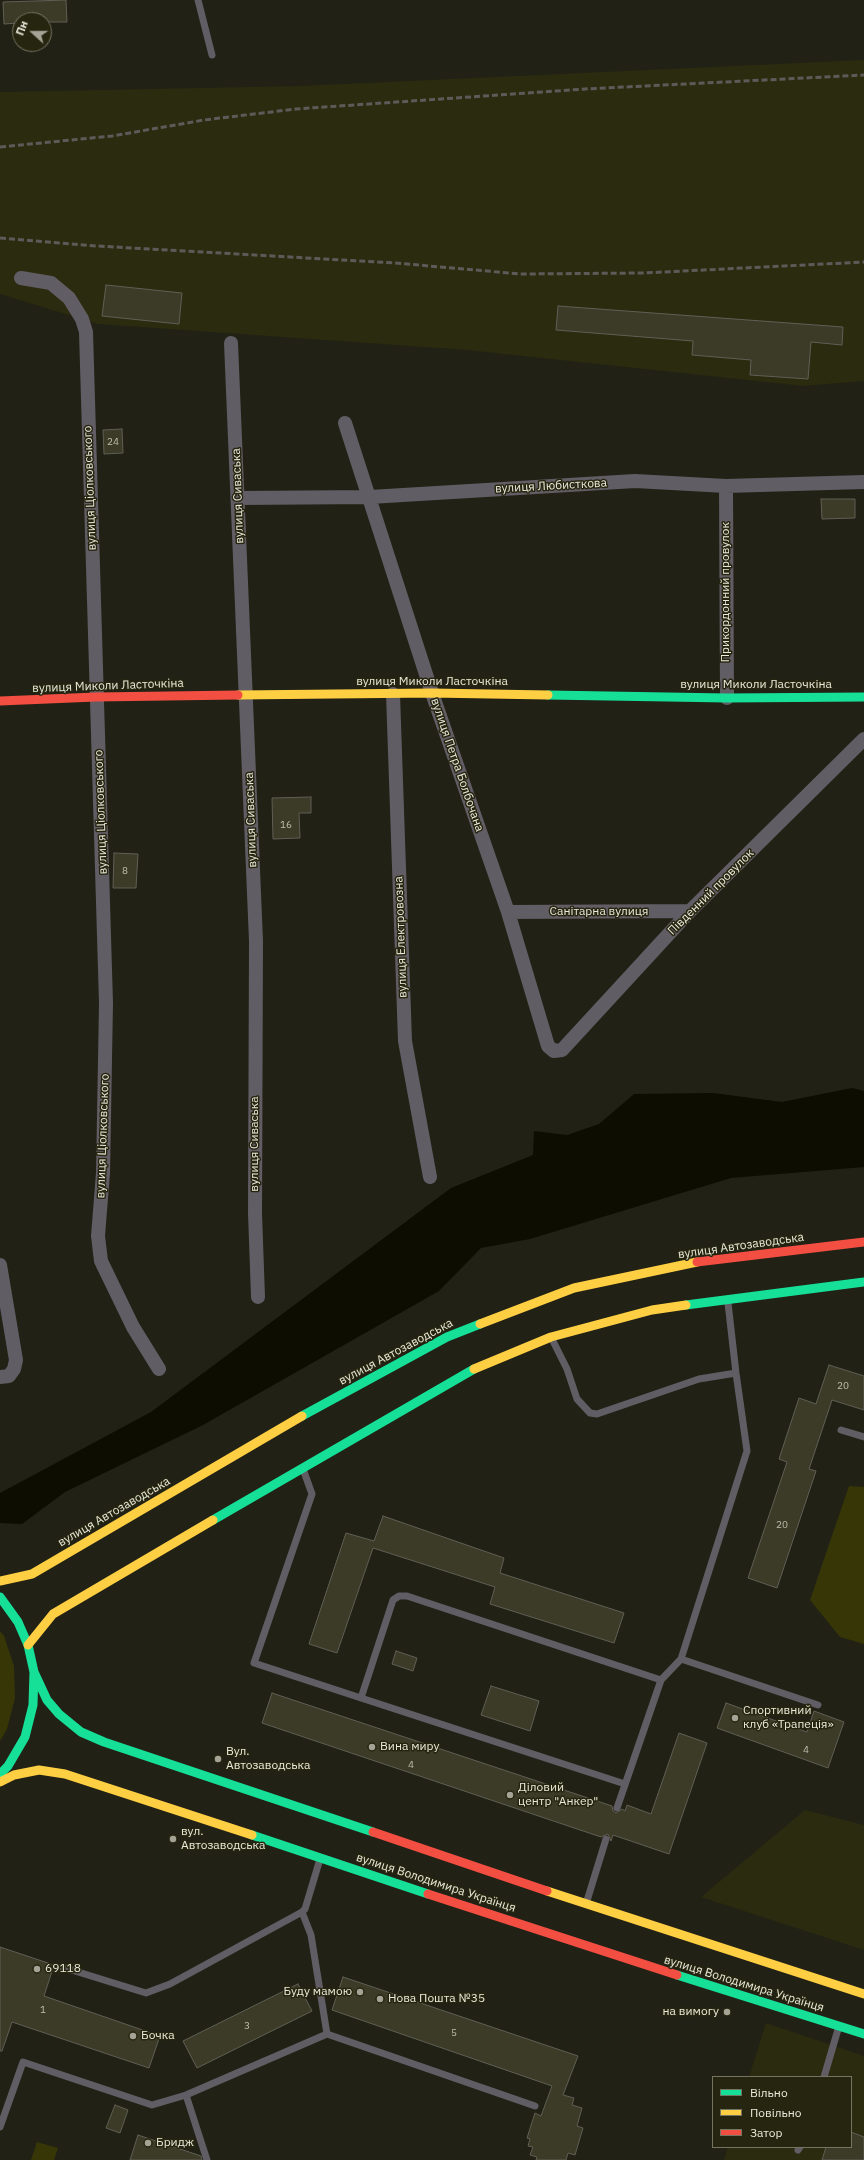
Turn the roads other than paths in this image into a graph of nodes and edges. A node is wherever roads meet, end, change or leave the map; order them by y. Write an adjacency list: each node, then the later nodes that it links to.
1 (198, 0): 2 (lane)
2 (212, 55)
3 (21, 278): 13 (street, вулиця Ціолковського)
4 (231, 343): 9 (street, вулиця Сиваська)
5 (345, 423): 8 (street, вулиця Петра Болбочана)
6 (864, 482): 7 (street, вулиця Любисткова)
7 (726, 486): 8 (street, вулиця Любисткова); 15 (street, Прикордонний провулок)
8 (370, 497): 9 (street, вулиця Любисткова); 10 (street, вулиця Петра Болбочана)
9 (238, 498): 11 (street, вулиця Сиваська)
10 (432, 692): 12 (street, вулиця Миколи Ласточкіна); 15 (street, вулиця Миколи Ласточкіна); 18 (street, вулиця Петра Болбочана)
11 (246, 694): 12 (street, вулиця Миколи Ласточкіна); 13 (street, вулиця Миколи Ласточкіна); 25 (street, вулиця Сиваська)
12 (392, 694): 21 (street, вулиця Електровозна)
13 (96, 697): 16 (street, вулиця Миколи Ласточкіна); 28 (street, вулиця Ціолковського)
14 (864, 697): 15 (street, вулиця Миколи Ласточкіна)
15 (727, 698)
16 (0, 701)
17 (864, 739): 19 (street, Південний провулок)
18 (508, 912): 19 (street, Санітарна вулиця); 20 (street, вулиця Петра Болбочана)
19 (690, 912): 20 (street, Південний провулок)
20 (562, 1050)
21 (430, 1177)
22 (864, 1242): 34 (street, вулиця Автозаводська)
23 (0, 1265): 30 (street)
24 (864, 1282): 26 (street)
25 (258, 1297)
26 (728, 1301): 27 (street); 29 (lane)
27 (551, 1337): 29 (lane); 33 (street)
28 (159, 1369)
29 (736, 1373): 37 (lane)
30 (0, 1378)
31 (841, 1430): 32 (lane)
32 (864, 1438)
33 (302, 1466): 36 (street); 40 (lane)
34 (0, 1581)
35 (0, 1597): 36 (street)
36 (28, 1645): 38 (street)
37 (681, 1659): 39 (lane); 41 (lane)
38 (34, 1672): 42 (street); 48 (street)
39 (661, 1680): 40 (lane); 44 (lane)
40 (361, 1698): 44 (lane)
41 (818, 1705)
42 (0, 1774)
43 (0, 1782): 47 (street, вулиця Володимира Українця)
44 (625, 1784): 45 (lane)
45 (617, 1808)
46 (606, 1839): 48 (lane)
47 (320, 1857): 49 (lane); 52 (street, вулиця Володимира Українця)
48 (586, 1904): 51 (street)
49 (302, 1912): 50 (lane); 53 (lane)
50 (62, 1967)
51 (864, 1994)
52 (839, 2026): 54 (street, вулиця Володимира Українця); 55 (lane)
53 (327, 2034): 56 (lane); 57 (lane)
54 (864, 2034)
55 (824, 2076)
56 (186, 2095): 58 (lane); 59 (lane)
57 (535, 2106)
58 (0, 2127)
59 (207, 2160)

